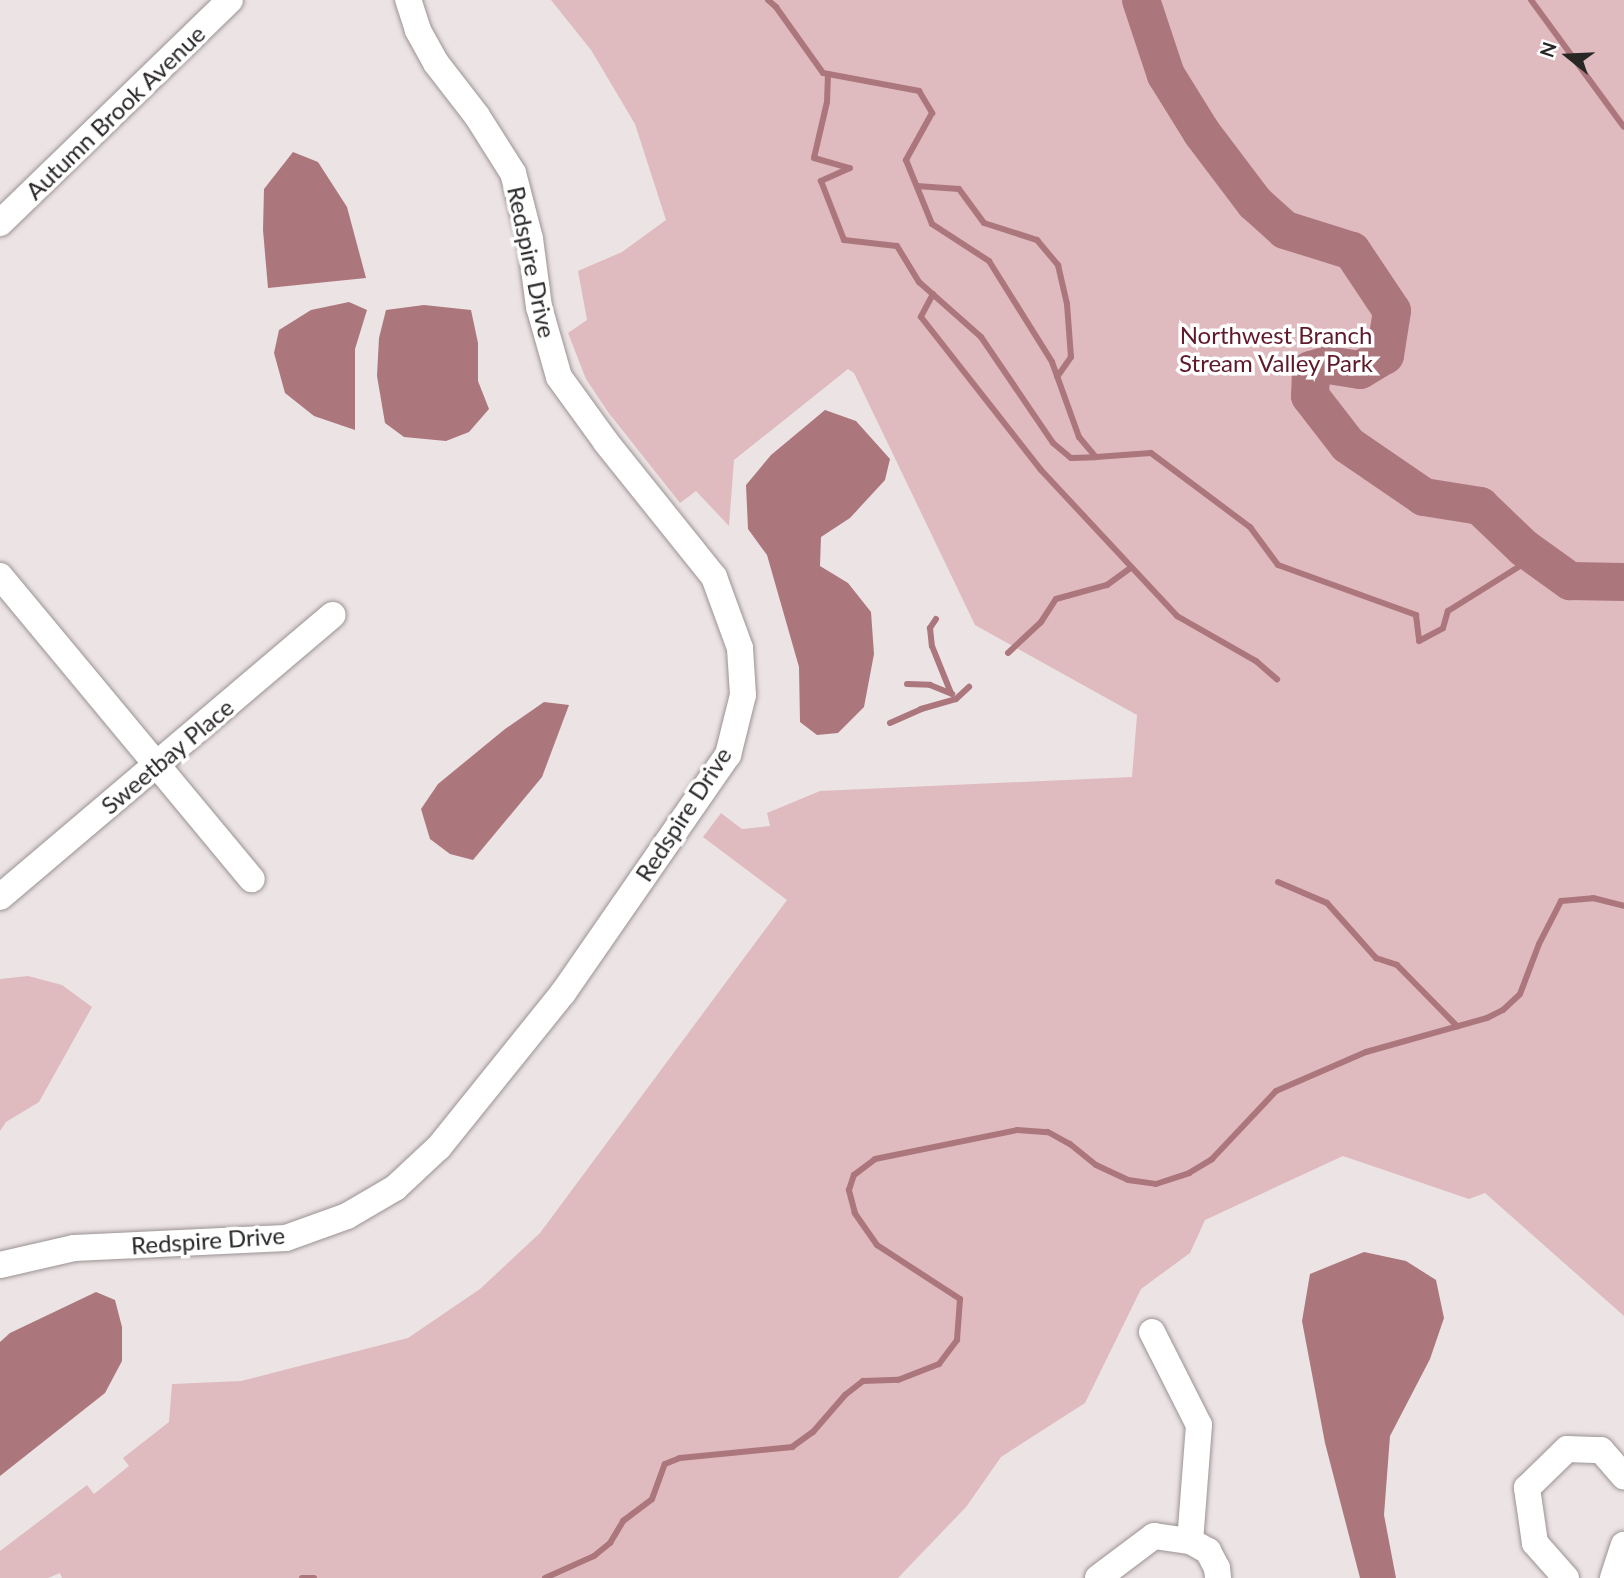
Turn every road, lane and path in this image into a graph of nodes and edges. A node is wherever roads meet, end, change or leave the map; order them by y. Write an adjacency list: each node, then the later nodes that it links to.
1 (230, 0): 3 (street, Autumn Brook Avenue)
2 (408, 0): 9 (street, Redspire Drive)
3 (0, 223)
4 (0, 576): 6 (street)
5 (333, 615): 6 (street, Sweetbay Place)
6 (158, 763): 7 (street); 8 (street, Sweetbay Place)
7 (253, 879)
8 (0, 897)
9 (0, 1265)
10 (1153, 1332): 12 (street)
11 (1624, 1476): 16 (street)
12 (1190, 1541): 14 (street); 15 (street)
13 (1624, 1545): 17 (street)
14 (1098, 1578)
15 (1218, 1578)
16 (1566, 1578)
17 (1613, 1578)

